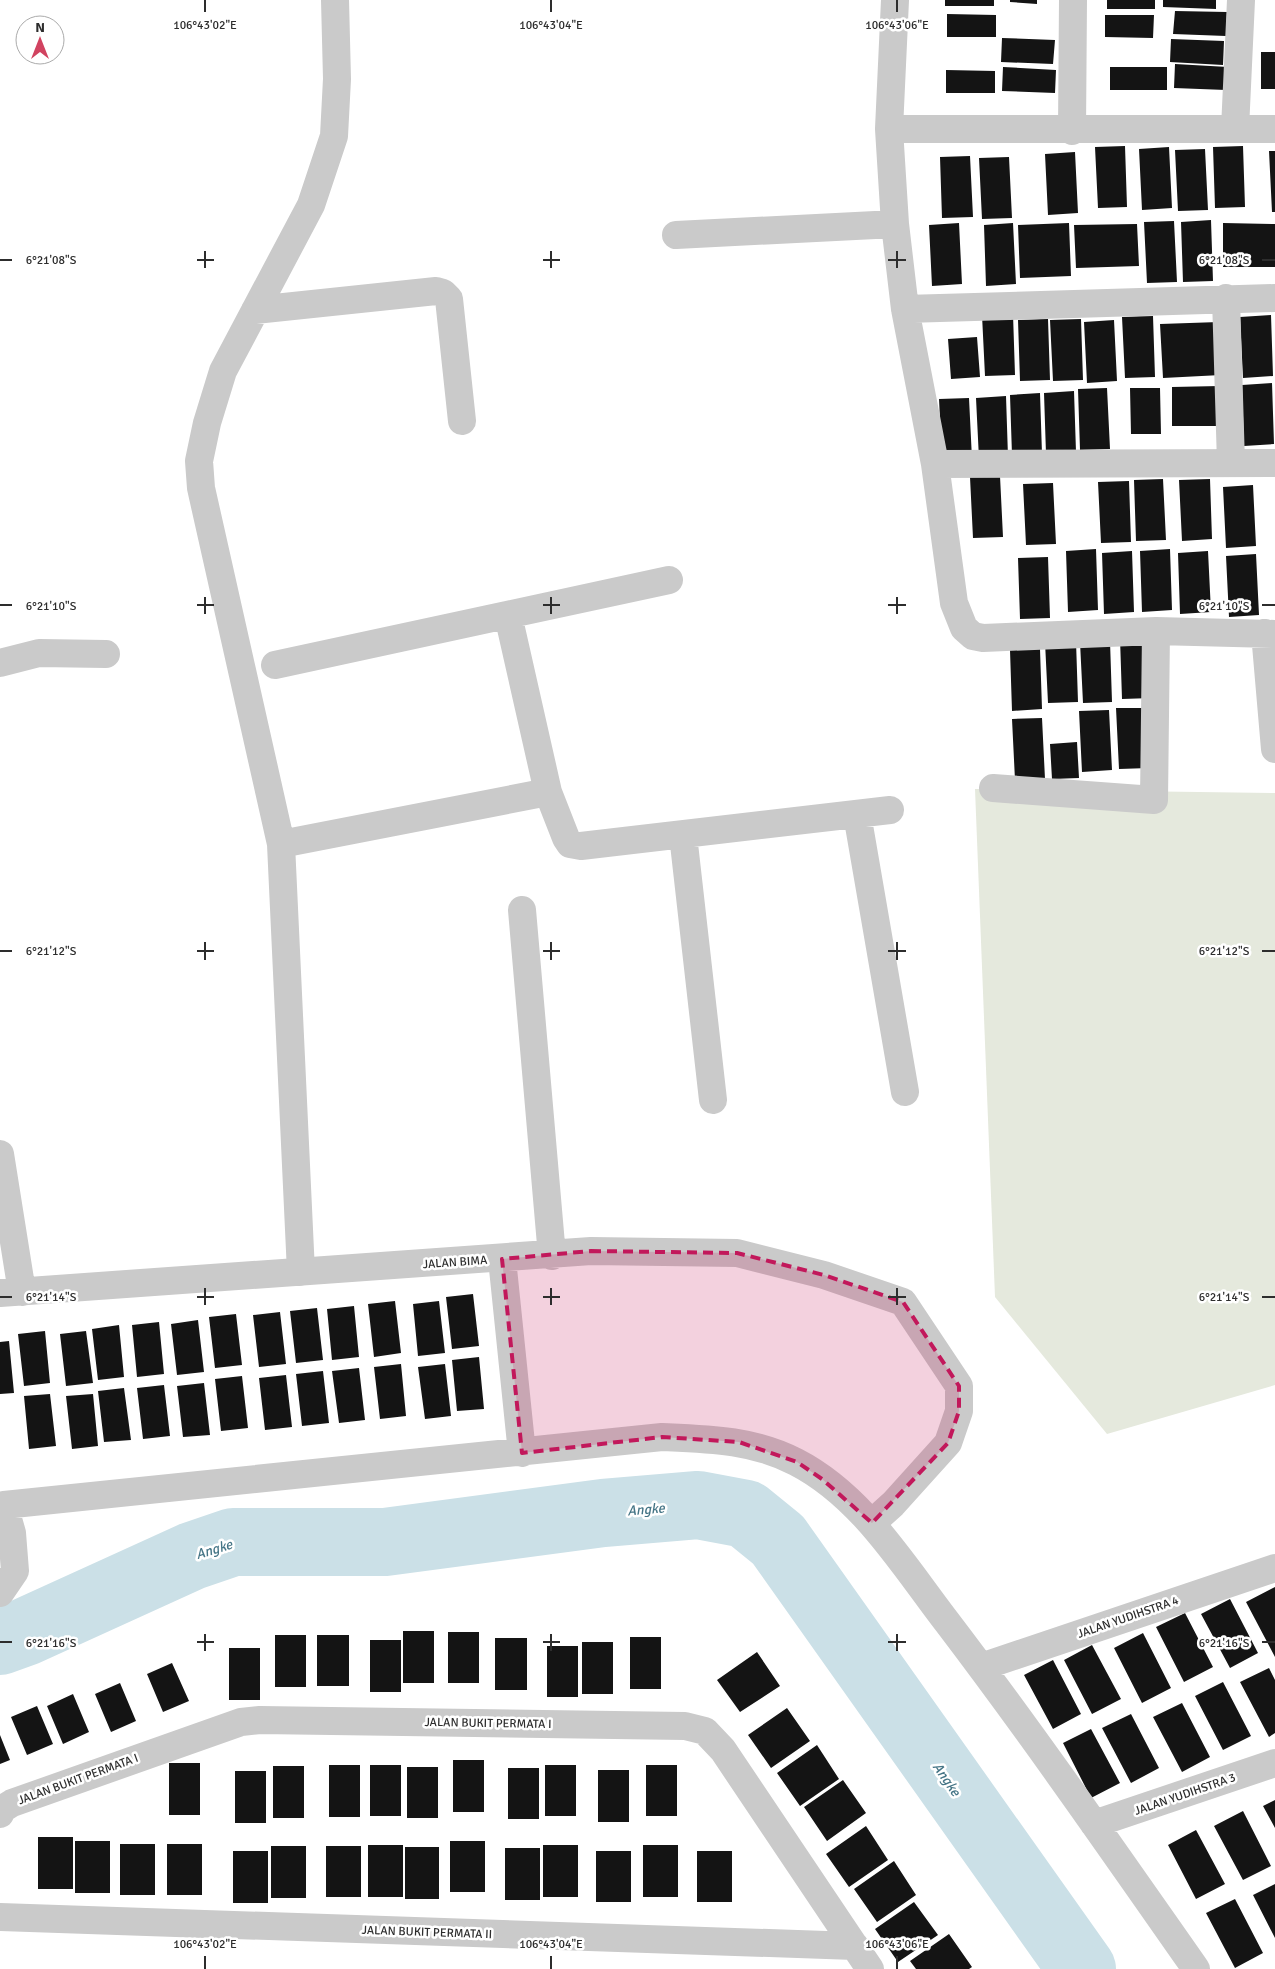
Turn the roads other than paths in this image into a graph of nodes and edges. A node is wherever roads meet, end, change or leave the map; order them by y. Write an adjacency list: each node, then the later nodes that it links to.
1 (335, 0): 14 (street)
2 (895, 0): 5 (street)
3 (1073, 0): 8 (street)
4 (1242, 0): 6 (street)
5 (889, 129): 8 (street); 9 (street)
6 (1235, 129): 7 (street); 8 (street)
7 (1275, 129)
8 (1072, 131)
9 (894, 224): 10 (street); 13 (street)
10 (676, 235)
11 (1226, 298): 12 (street); 13 (street); 16 (street)
12 (1275, 298)
13 (904, 309): 18 (street)
14 (255, 310): 15 (street); 32 (street)
15 (462, 421)
16 (1231, 463): 17 (street); 18 (street)
17 (1275, 463)
18 (935, 464): 21 (street)
19 (669, 580): 20 (street)
20 (508, 615): 25 (street); 28 (street)
21 (1156, 631): 22 (street); 27 (street)
22 (1270, 634): 26 (street)
23 (106, 654): 24 (street)
24 (0, 663)
25 (275, 665)
26 (1275, 749)
27 (993, 788)
28 (548, 792): 31 (street); 32 (street)
29 (890, 810): 30 (street)
30 (857, 814): 31 (street); 34 (street)
31 (684, 835): 35 (street)
32 (281, 844): 39 (street)
33 (522, 910): 37 (street)
34 (905, 1092)
35 (713, 1100)
36 (0, 1154): 40 (street)
37 (552, 1256): 38 (street, JALAN BIMA); 43 (street, JALAN BIMA)
38 (502, 1259): 39 (street, JALAN BIMA); 41 (street)
39 (301, 1272): 40 (street, JALAN BIMA)
40 (11, 1292)
41 (522, 1453): 42 (street); 43 (street)
42 (2, 1504): 45 (street)
43 (872, 1523): 46 (street)
44 (1275, 1568): 46 (street, JALAN YUDIHSTRA 4)
45 (0, 1593)
46 (981, 1667): 49 (street)
47 (1275, 1763): 49 (street, JALAN YUDIHSTRA 3)
48 (0, 1814): 51 (street, JALAN BUKIT PERMATA I)
49 (1094, 1824): 53 (street)
50 (0, 1917): 51 (street, JALAN BUKIT PERMATA II)
51 (855, 1946): 52 (street, JALAN BUKIT PERMATA I)
52 (870, 1969)
53 (1196, 1969)

